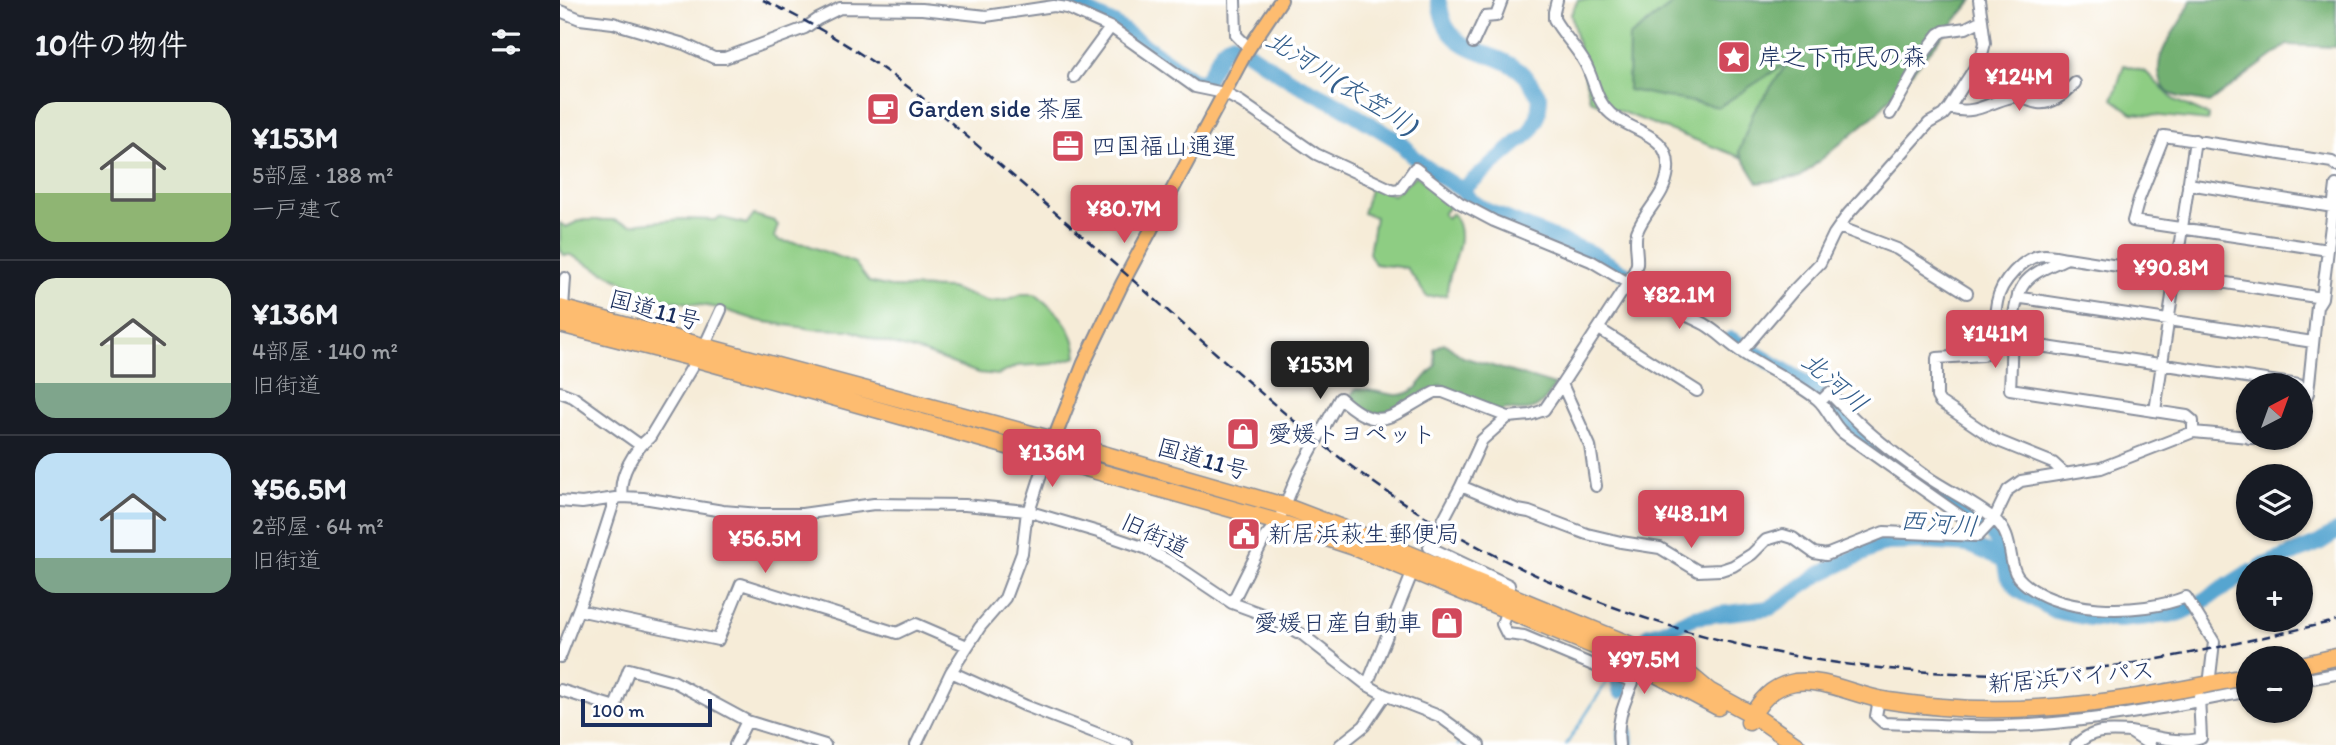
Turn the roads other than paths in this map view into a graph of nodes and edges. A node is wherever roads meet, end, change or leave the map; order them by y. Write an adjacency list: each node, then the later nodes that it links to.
1 (1236, 0): 10 (street)
2 (1281, 0): 10 (main road)
3 (1502, 0): 9 (street)
4 (1557, 0): 27 (street)
5 (1979, 0): 7 (street)
6 (560, 11): 8 (street)
7 (1982, 20): 14 (street); 15 (street)
8 (1110, 28): 11 (street); 13 (street)
9 (1473, 43)
10 (1247, 51): 13 (main road)
11 (1074, 77)
12 (2075, 83): 14 (street)
13 (1224, 93): 27 (street); 50 (main road)
14 (1949, 108): 21 (street)
15 (1890, 114)
16 (2195, 140): 17 (street); 18 (street); 22 (street)
17 (2336, 166)
18 (2188, 184): 20 (street); 22 (street)
19 (2336, 185): 20 (street)
20 (2333, 206): 23 (street)
21 (1839, 227): 28 (street); 37 (street)
22 (2181, 228): 23 (street); 25 (street)
23 (2328, 250): 30 (street)
24 (2067, 258): 25 (street); 29 (street); 53 (street)
25 (2174, 274): 30 (street); 33 (street)
26 (565, 278): 32 (street)
27 (1631, 279): 34 (street); 37 (street)
28 (1967, 293)
29 (2018, 295): 33 (street); 35 (street)
30 (2322, 298): 36 (street)
31 (721, 310): 38 (street)
32 (561, 317): 38 (highway, 国道11号)
33 (2167, 320): 36 (street); 39 (street)
34 (1598, 329): 42 (street); 43 (street)
35 (2013, 342): 39 (street); 46 (street)
36 (2313, 342): 40 (street)
37 (1744, 349): 45 (street)
38 (700, 353): 50 (highway, 国道11号); 51 (street); 52 (highway, 国道11号)
39 (2161, 365): 41 (street); 46 (street)
40 (2306, 373)
41 (2236, 376)
42 (1562, 384): 47 (street); 55 (street)
43 (1697, 391)
44 (560, 392): 51 (street)
45 (1823, 398): 60 (street); 61 (street)
46 (2155, 411): 48 (street)
47 (1508, 417): 54 (street); 59 (street)
48 (2193, 432): 49 (street); 53 (street)
49 (2236, 437)
50 (1054, 440): 52 (main road); 59 (highway, 国道11号)
51 (640, 445): 56 (street)
52 (1047, 456): 58 (street); 59 (highway, 国道11号)
53 (2064, 473): 60 (street)
54 (1461, 486): 61 (street); 64 (street)
55 (1595, 486)
56 (617, 498): 57 (street, 旧街道); 58 (street, 旧街道); 65 (street)
57 (560, 501)
58 (1028, 512): 63 (street, 旧街道); 67 (street)
59 (1281, 514): 62 (highway, 国道11号); 63 (street); 64 (highway, 国道11号)
60 (1993, 521): 61 (street); 77 (street)
61 (1982, 533)
62 (1413, 571): 64 (highway, 国道11号); 75 (street)
63 (1231, 603): 75 (street, 旧街道)
64 (1508, 604): 81 (highway, 国道11号); 90 (street)
65 (578, 610): 66 (street); 67 (street)
66 (564, 635): 68 (street)
67 (967, 646): 71 (street)
68 (560, 657)
69 (2336, 657): 70 (highway)
70 (2313, 662)
71 (951, 673): 86 (street); 87 (street)
72 (2336, 674): 73 (street)
73 (2313, 678)
74 (2236, 680): 77 (highway, 新居浜バイパス)
75 (1367, 685): 79 (street, 旧街道)
76 (560, 690): 82 (street)
77 (2202, 691): 78 (street); 80 (highway, 新居浜バイパス); 80 (street); 83 (street)
78 (2236, 691)
79 (1385, 695): 88 (street); 89 (street, 旧街道)
80 (1879, 699): 81 (highway, 新居浜バイパス)
81 (1751, 719): 91 (highway, 国道11号)
82 (747, 721): 84 (street); 85 (street)
83 (2130, 732): 92 (street); 93 (street)
84 (735, 745)
85 (825, 745)
86 (916, 745)
87 (1127, 745)
88 (1340, 745)
89 (1479, 745)
90 (1619, 745)
91 (1795, 745)
92 (2076, 745)
93 (2150, 745)

